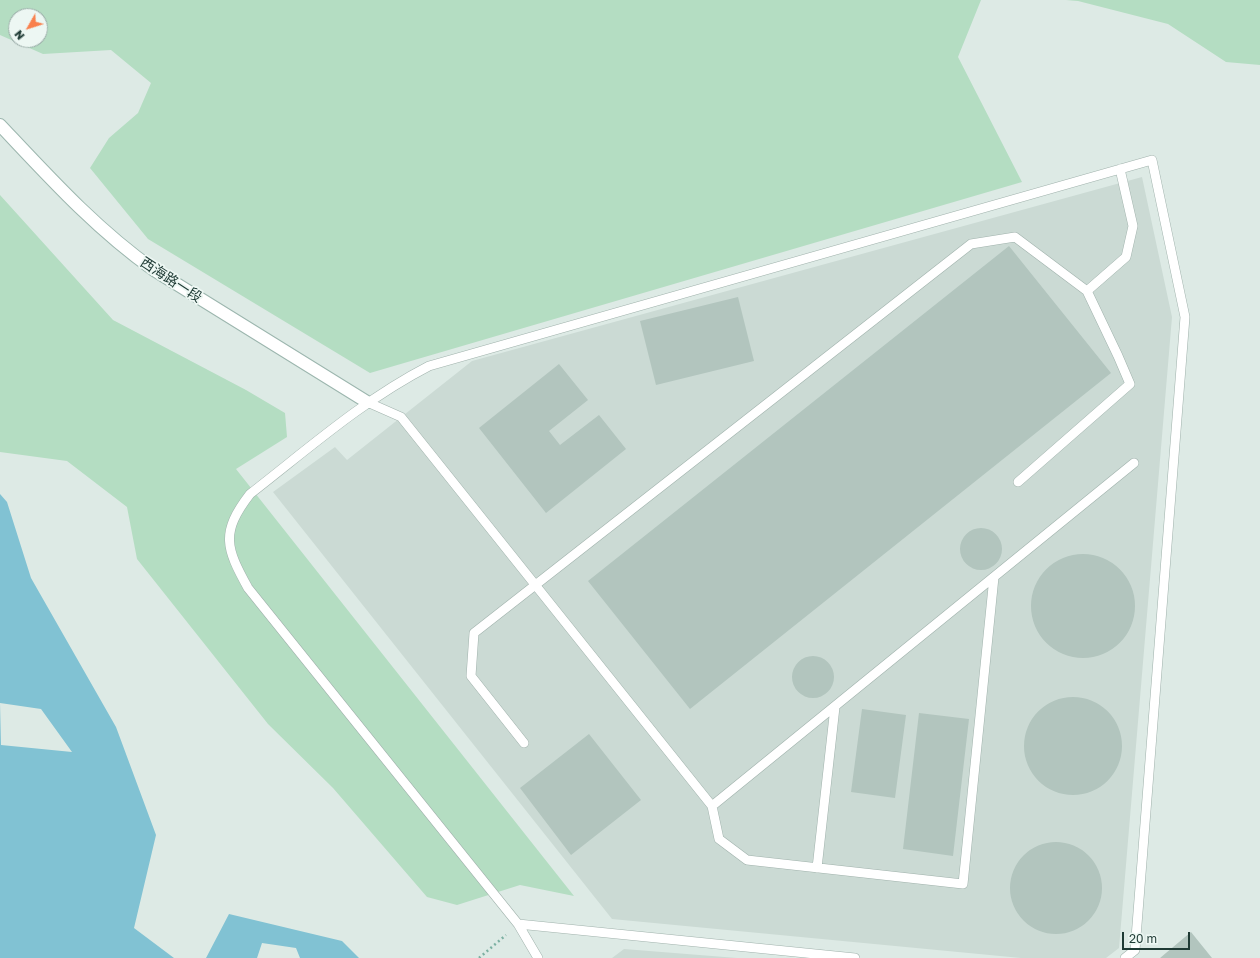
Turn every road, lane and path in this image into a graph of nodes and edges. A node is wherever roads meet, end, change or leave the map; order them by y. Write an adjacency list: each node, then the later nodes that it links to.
1 (0, 126): 4 (main road, 西海路一段)
2 (1120, 169): 3 (lane); 4 (lane); 17 (lane)
3 (1087, 291): 6 (lane); 8 (lane)
4 (367, 402): 8 (lane); 13 (lane)
5 (1134, 463): 7 (lane)
6 (1018, 482)
7 (994, 577): 9 (lane); 12 (lane)
8 (536, 586): 10 (lane); 11 (lane)
9 (835, 707): 11 (lane); 12 (lane)
10 (524, 743)
11 (712, 806): 12 (lane)
12 (816, 868)
13 (518, 924): 14 (path); 15 (lane); 16 (lane)
14 (479, 958)
15 (538, 958)
16 (855, 958)
17 (1125, 958)

